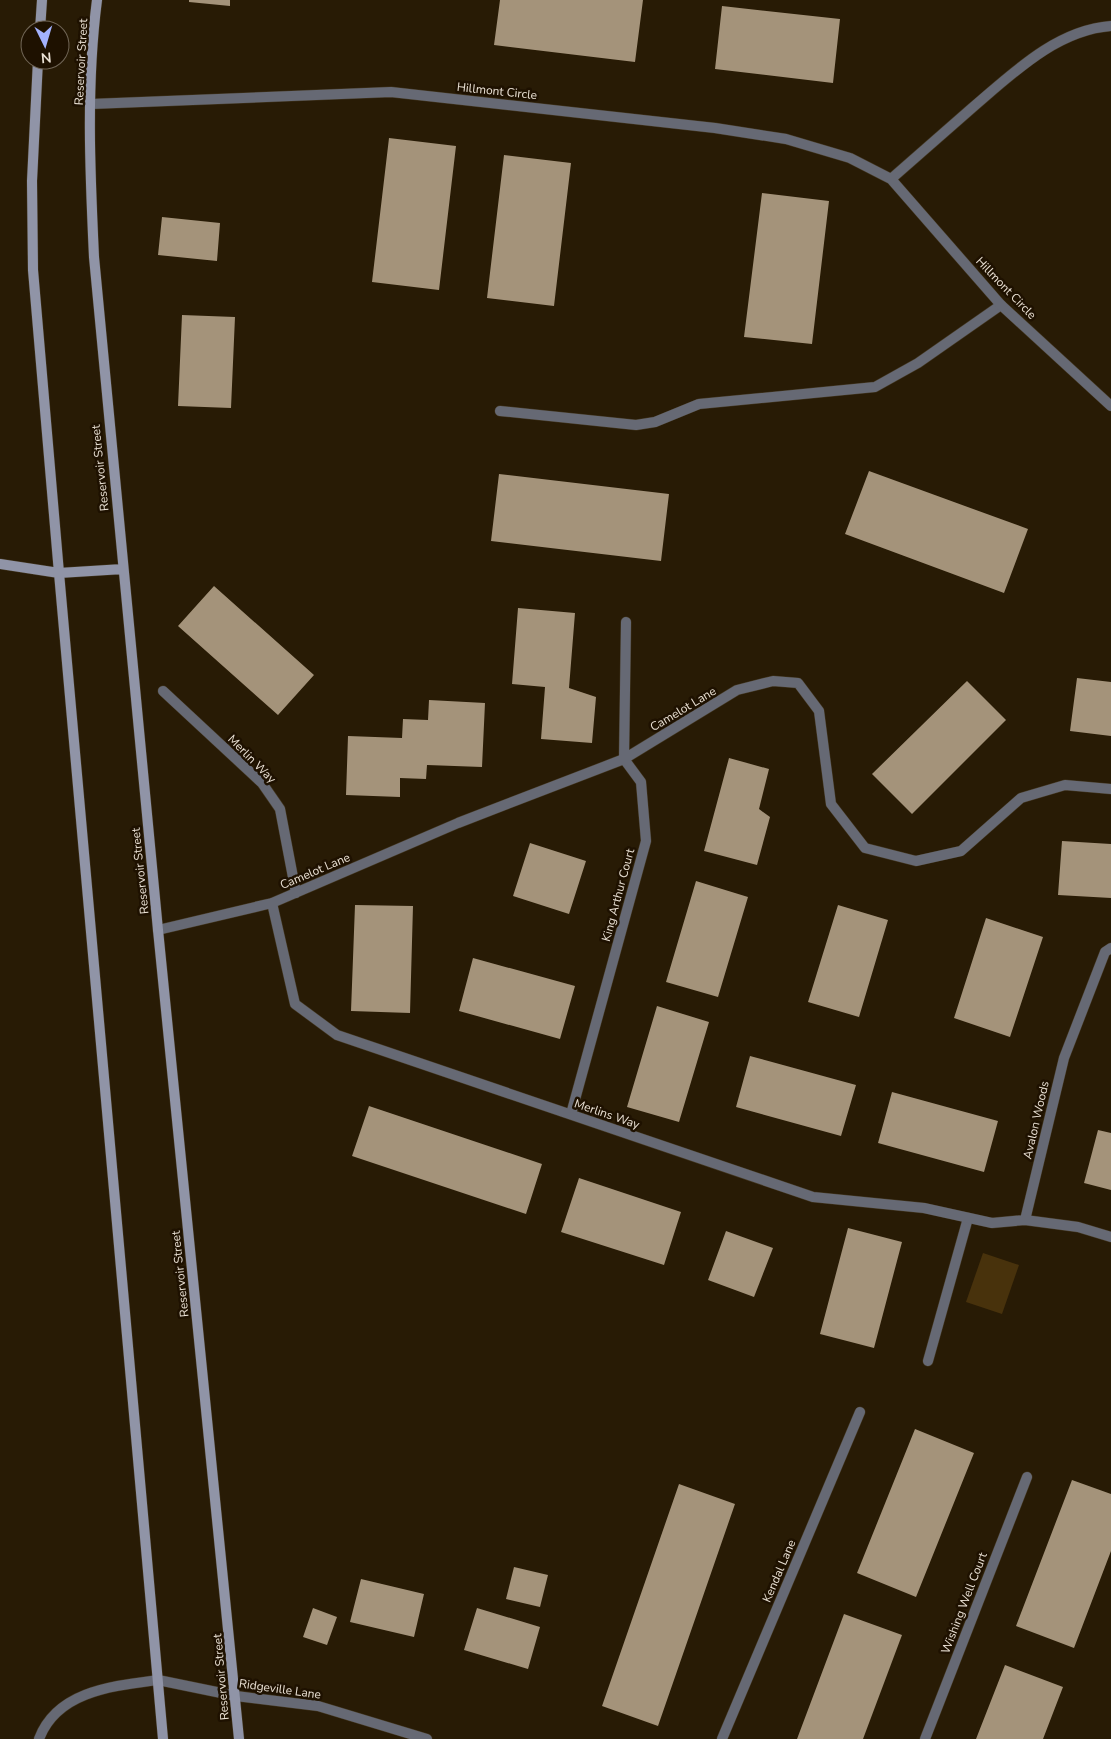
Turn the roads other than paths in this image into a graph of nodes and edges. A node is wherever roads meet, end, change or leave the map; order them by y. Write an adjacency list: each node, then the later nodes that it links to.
1 (42, 0): 3 (main road)
2 (97, 0): 6 (main road, Reservoir Street)
3 (41, 20)
4 (1111, 26): 7 (street)
5 (38, 70): 13 (main road)
6 (91, 104): 7 (street, Hillmont Circle); 12 (main road, Reservoir Street)
7 (891, 179): 8 (street, Hillmont Circle)
8 (1001, 305): 9 (street, Hillmont Circle); 10 (street)
9 (1111, 406)
10 (500, 412)
11 (0, 564): 13 (main road)
12 (123, 569): 13 (main road); 20 (main road, Reservoir Street)
13 (59, 573): 29 (main road)
14 (626, 622): 16 (street)
15 (163, 691): 18 (street, Merlin Way)
16 (624, 759): 17 (street, Camelot Lane); 18 (street, Camelot Lane); 22 (street, King Arthur Court)
17 (1111, 789)
18 (296, 893): 19 (street, Camelot Lane)
19 (272, 903): 20 (street, Camelot Lane); 22 (street, Merlins Way)
20 (158, 930): 30 (main road, Reservoir Street)
21 (1111, 948): 24 (street, Avalon Woods)
22 (570, 1114): 23 (street, Merlins Way)
23 (968, 1218): 24 (street, Merlins Way); 26 (street)
24 (1025, 1220): 25 (street)
25 (1111, 1237)
26 (928, 1361)
27 (860, 1412): 35 (street, Kendal Lane)
28 (1027, 1477): 36 (street, Wishing Well Court)
29 (158, 1680): 30 (street, Ridgeville Lane); 31 (street, Ridgeville Lane); 32 (main road)
30 (236, 1696): 33 (main road, Reservoir Street); 34 (street, Ridgeville Lane)
31 (39, 1739)
32 (163, 1739)
33 (239, 1739)
34 (426, 1739)
35 (722, 1739)
36 (925, 1739)

